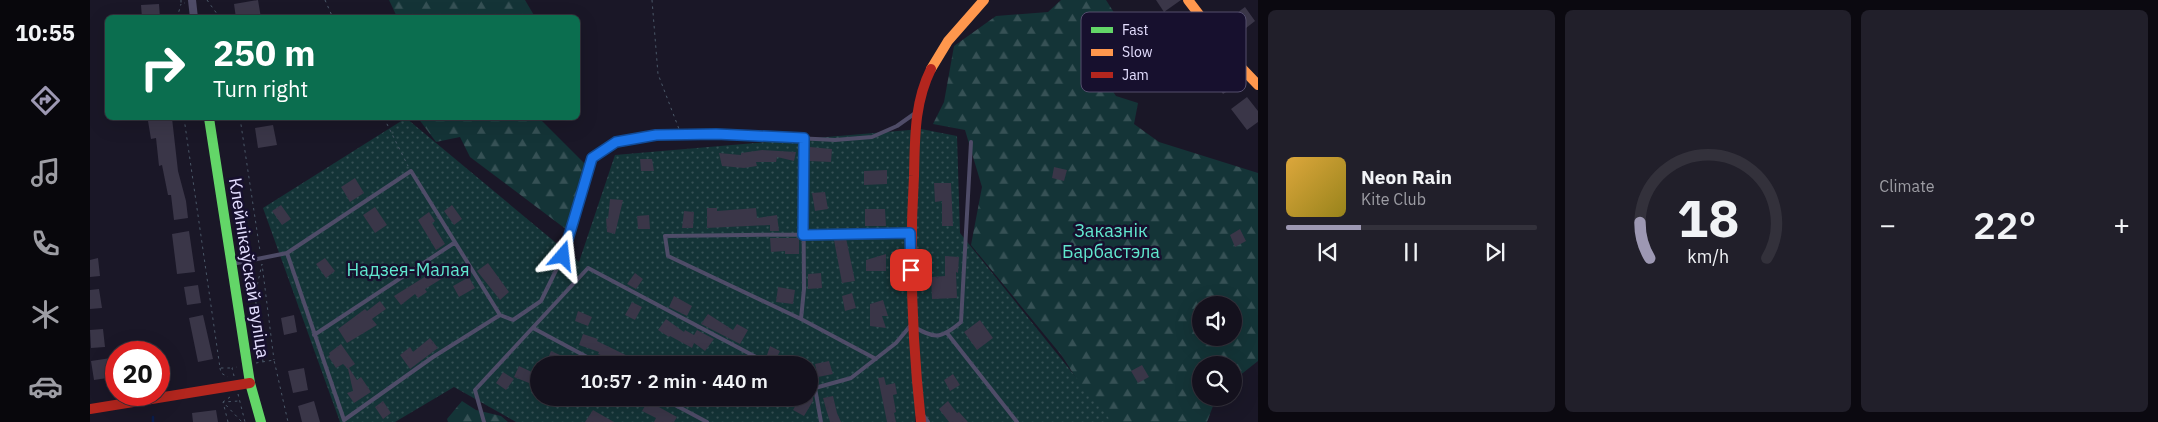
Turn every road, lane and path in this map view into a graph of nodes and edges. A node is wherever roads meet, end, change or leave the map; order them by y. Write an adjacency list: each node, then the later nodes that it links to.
1 (192, 0): 10 (street)
2 (207, 0): 11 (path)
3 (325, 0): 12 (path)
4 (652, 0): 20 (path)
5 (984, 0): 15 (street)
6 (1188, 0): 8 (street)
7 (181, 3): 9 (path)
8 (1197, 12)
9 (178, 15)
10 (194, 15)
11 (218, 15)
12 (332, 15)
13 (1246, 72): 14 (street)
14 (1258, 85)
15 (917, 112): 21 (lane); 24 (street)
16 (184, 120): 42 (path)
17 (209, 120): 29 (street, Клейнікаўскай вуліца)
18 (240, 120): 28 (path)
19 (385, 120): 23 (path)
20 (681, 134): 21 (lane); 31 (lane)
21 (804, 138): 25 (lane)
22 (971, 142): 35 (lane)
23 (411, 172): 26 (lane); 27 (lane)
24 (910, 233): 25 (lane); 33 (street)
25 (803, 235): 32 (lane); 32 (lane)
26 (454, 243): 31 (lane); 36 (lane)
27 (287, 253): 28 (lane); 36 (lane)
28 (261, 258): 29 (lane); 30 (path)
29 (231, 264): 45 (street, Клейнікаўскай вуліца)
30 (262, 264): 40 (path); 41 (path)
31 (500, 315): 36 (lane)
32 (800, 319): 39 (lane)
33 (911, 326): 35 (lane); 39 (lane); 52 (street)
34 (533, 328): 37 (lane); 38 (lane); 57 (lane)
35 (947, 334): 62 (lane)
36 (314, 335)
37 (585, 356)
38 (754, 356)
39 (876, 359): 46 (lane)
40 (274, 360)
41 (263, 362)
42 (220, 368): 43 (path); 44 (path)
43 (232, 368)
44 (228, 377)
45 (250, 383): 53 (street); 56 (street, Клейнікаўскай вуліца)
46 (818, 387)
47 (230, 396): 49 (path)
48 (240, 401): 49 (path)
49 (223, 402): 54 (path); 55 (path)
50 (677, 406): 58 (lane)
51 (818, 406): 59 (lane)
52 (919, 408): 60 (street); 61 (lane)
53 (90, 409)
54 (228, 422)
55 (242, 422)
56 (261, 422)
57 (484, 422)
58 (707, 422)
59 (821, 422)
60 (921, 422)
61 (928, 422)
62 (1017, 422)

